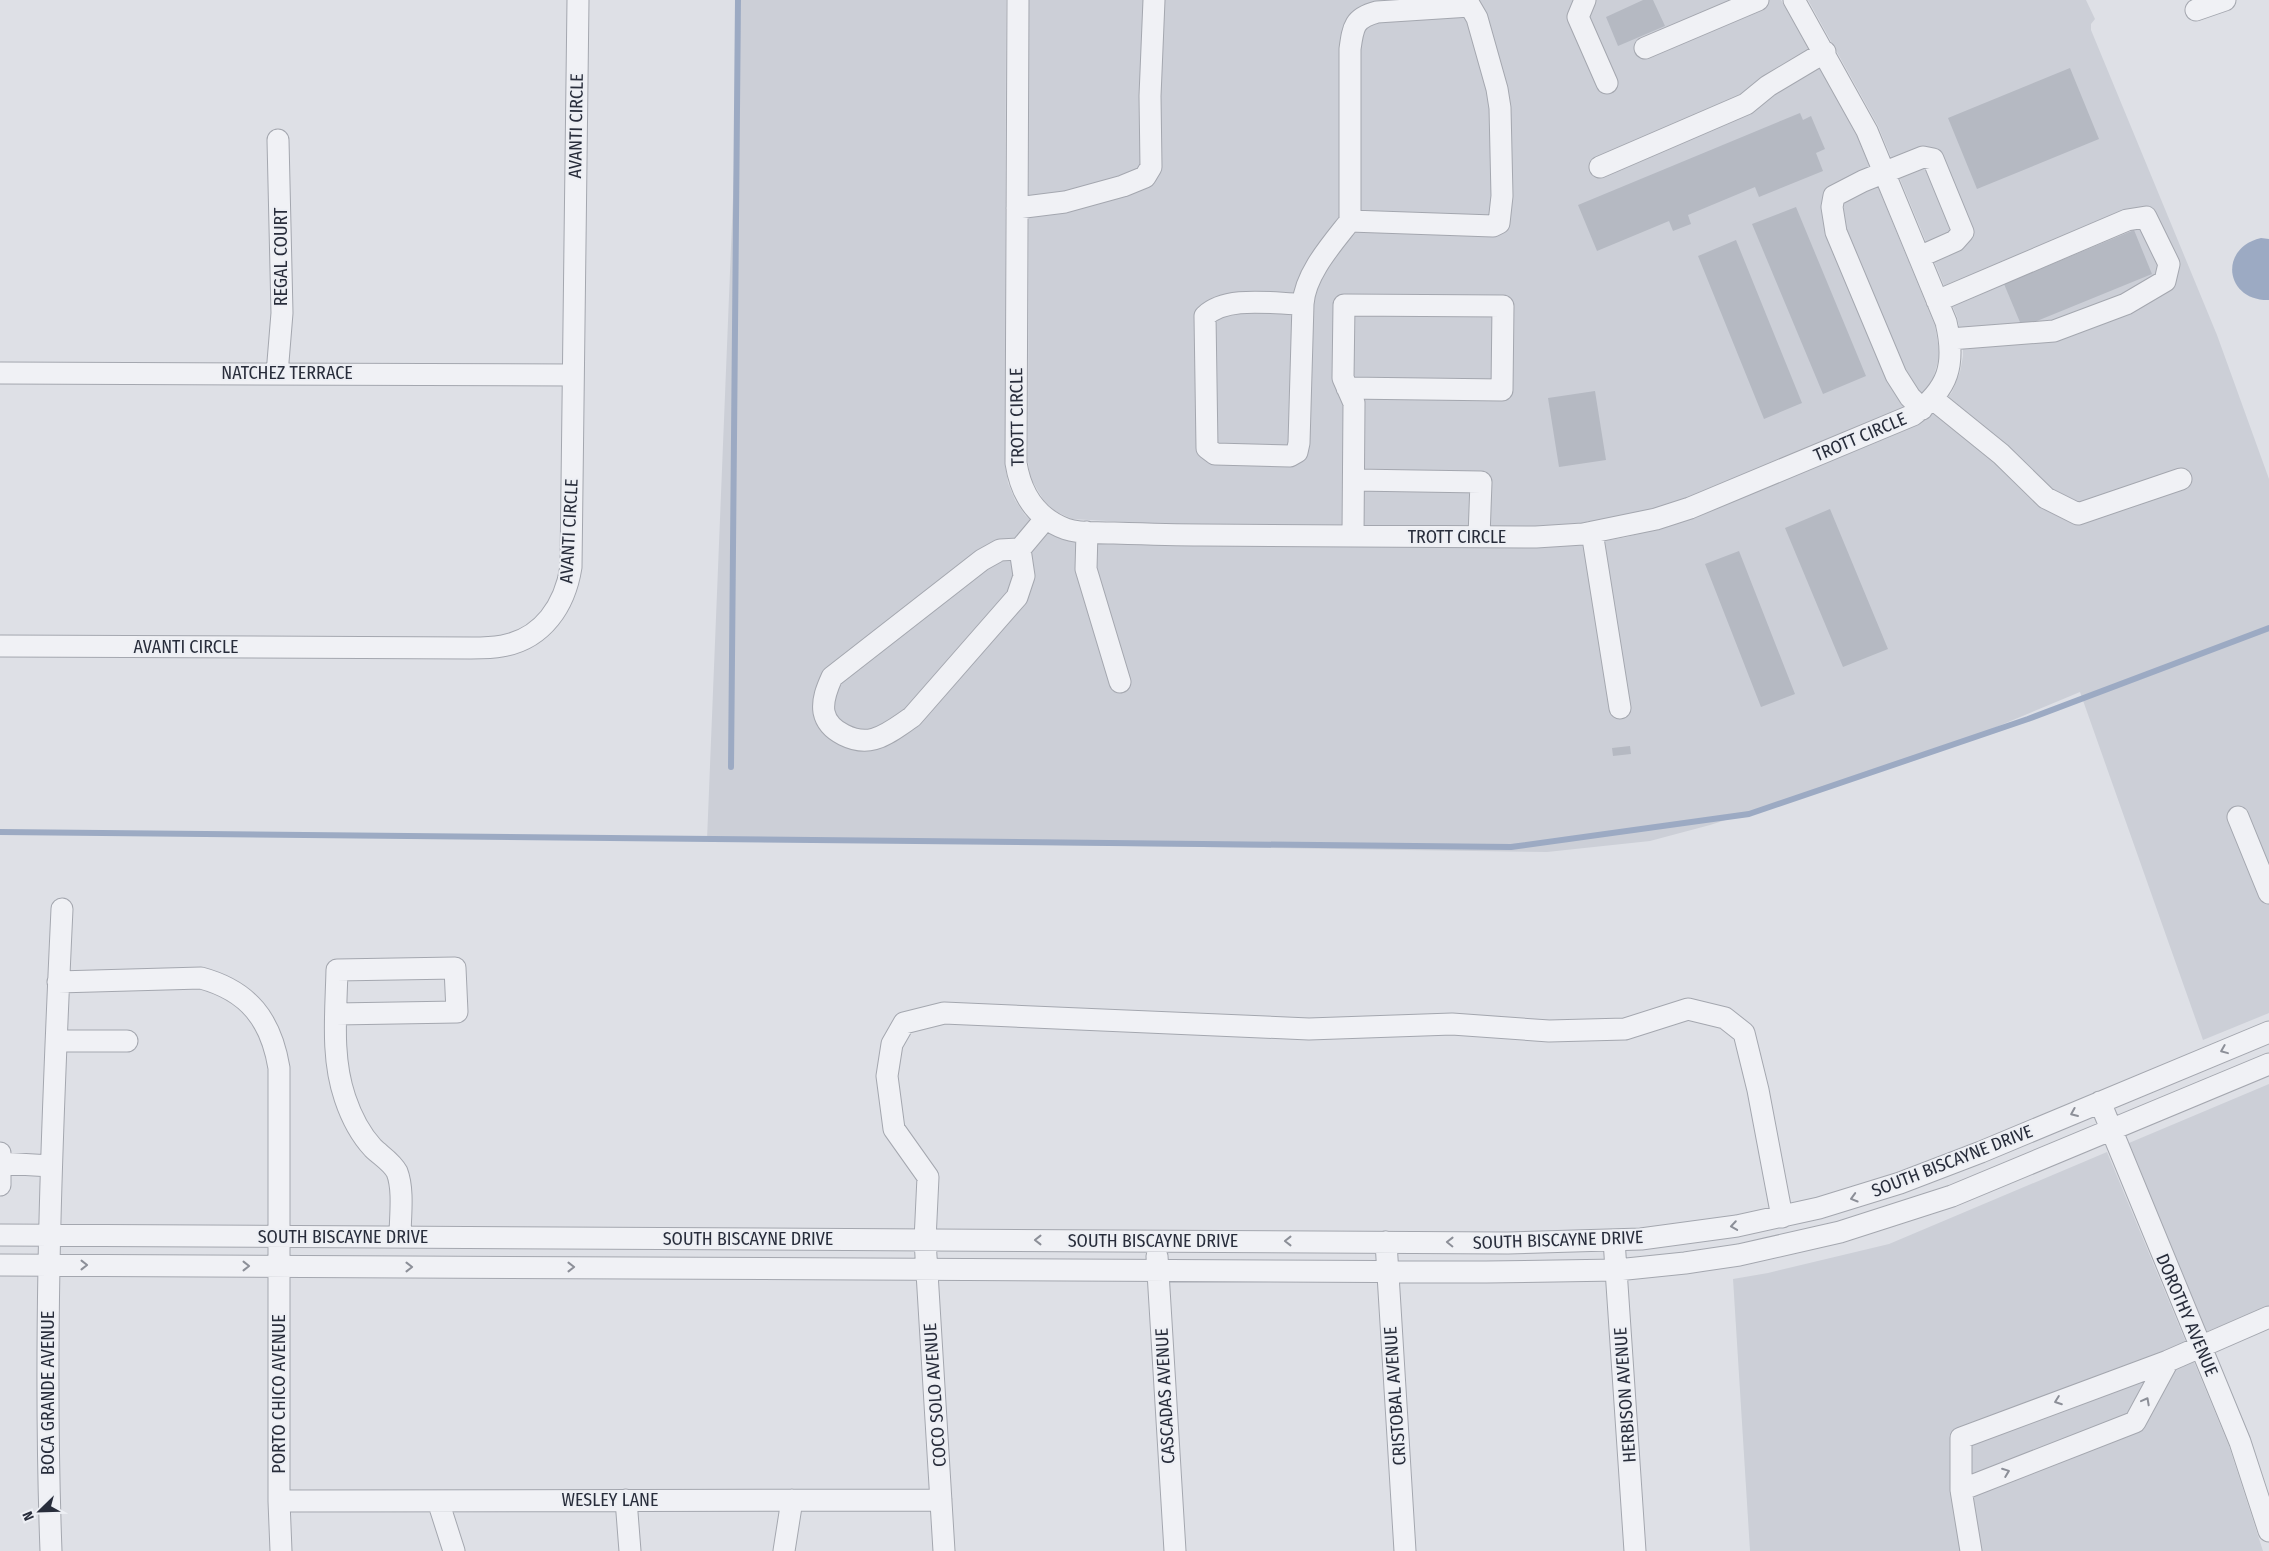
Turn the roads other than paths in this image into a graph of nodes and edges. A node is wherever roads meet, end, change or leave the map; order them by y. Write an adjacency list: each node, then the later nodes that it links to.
1 (578, 0): 25 (street, AVANTI CIRCLE)
2 (1018, 0): 17 (street, TROTT CIRCLE)
3 (1154, 0): 17 (street)
4 (1585, 0): 13 (street)
5 (1758, 0): 9 (street)
6 (1794, 0): 12 (street)
7 (2225, 0): 10 (street)
8 (1376, 6): 18 (street); 18 (street)
9 (1720, 7): 11 (street)
10 (2196, 10)
11 (1645, 48)
12 (1825, 52): 15 (street); 16 (street)
13 (1607, 83)
14 (278, 140): 24 (street, REGAL COURT)
15 (1600, 167)
16 (1884, 173): 19 (street); 19 (street); 27 (street)
17 (1017, 208): 30 (street, TROTT CIRCLE)
18 (1350, 221): 21 (street)
19 (1919, 257): 20 (street)
20 (1937, 301): 22 (street); 22 (street)
21 (1303, 304): 21 (street)
22 (1950, 339): 27 (street)
23 (0, 373): 24 (street, NATCHEZ TERRACE)
24 (277, 374): 25 (street, NATCHEZ TERRACE)
25 (573, 375): 36 (street, AVANTI CIRCLE)
26 (1347, 388): 26 (street); 29 (street)
27 (1928, 404): 28 (street); 32 (street, TROTT CIRCLE)
28 (2181, 479)
29 (1354, 480): 33 (street); 34 (street)
30 (1046, 518): 31 (street, TROTT CIRCLE); 35 (street)
31 (1087, 532): 33 (street, TROTT CIRCLE); 37 (street)
32 (1592, 532): 34 (street, TROTT CIRCLE); 38 (street)
33 (1353, 536): 34 (street, TROTT CIRCLE)
34 (1479, 537)
35 (1020, 550): 35 (street)
36 (0, 646)
37 (1120, 682)
38 (1620, 708)
39 (2238, 818): 40 (street)
40 (2269, 893)
41 (62, 909): 42 (street, BOCA GRANDE AVENUE)
42 (58, 982): 45 (street, BOCA GRANDE AVENUE); 57 (street, PORTO CHICO AVENUE)
43 (336, 1014): 43 (street); 58 (street)
44 (2269, 1032): 48 (street, SOUTH BISCAYNE DRIVE, one-way to 48)
45 (57, 1041): 46 (street); 52 (street, BOCA GRANDE AVENUE)
46 (127, 1041)
47 (2269, 1064): 49 (street, SOUTH BISCAYNE DRIVE)
48 (2100, 1102): 49 (street, DOROTHY AVENUE); 54 (street, SOUTH BISCAYNE DRIVE, one-way to 54)
49 (2111, 1130): 68 (street, SOUTH BISCAYNE DRIVE); 71 (street, DOROTHY AVENUE)
50 (0, 1153): 51 (street)
51 (0, 1163): 52 (street); 53 (street)
52 (51, 1166): 56 (street, BOCA GRANDE AVENUE)
53 (0, 1185)
54 (1782, 1217): 59 (street, COCO SOLO AVENUE); 60 (street, SOUTH BISCAYNE DRIVE, one-way to 60)
55 (0, 1235): 56 (street, SOUTH BISCAYNE DRIVE)
56 (48, 1235): 57 (street, SOUTH BISCAYNE DRIVE); 64 (street, BOCA GRANDE AVENUE)
57 (280, 1237): 58 (street, SOUTH BISCAYNE DRIVE); 65 (street, PORTO CHICO AVENUE)
58 (400, 1237): 59 (street, SOUTH BISCAYNE DRIVE)
59 (925, 1240): 61 (street, SOUTH BISCAYNE DRIVE, one-way to 59); 66 (street, COCO SOLO AVENUE)
60 (1614, 1240): 62 (street, SOUTH BISCAYNE DRIVE, one-way to 62); 68 (street, HERBISON AVENUE)
61 (1156, 1241): 62 (street, SOUTH BISCAYNE DRIVE, one-way to 61); 67 (street, CASCADAS AVENUE)
62 (1386, 1242): 69 (street, CRISTOBAL AVENUE)
63 (0, 1265): 64 (street, SOUTH BISCAYNE DRIVE)
64 (48, 1265): 65 (street, SOUTH BISCAYNE DRIVE, one-way to 65); 80 (street, BOCA GRANDE AVENUE)
65 (279, 1266): 66 (street, SOUTH BISCAYNE DRIVE, one-way to 66); 77 (street, PORTO CHICO AVENUE)
66 (927, 1269): 67 (street, SOUTH BISCAYNE DRIVE); 76 (street, COCO SOLO AVENUE)
67 (1158, 1270): 69 (street, SOUTH BISCAYNE DRIVE); 86 (street, CASCADAS AVENUE)
68 (1617, 1270): 69 (street, SOUTH BISCAYNE DRIVE); 88 (street, HERBISON AVENUE)
69 (1387, 1272): 87 (street, CRISTOBAL AVENUE)
70 (2269, 1317): 71 (street)
71 (2199, 1346): 72 (street); 79 (street, DOROTHY AVENUE)
72 (2168, 1361): 73 (street, one-way to 72); 73 (street, one-way to 73)
73 (1961, 1490): 89 (street)
74 (626, 1500): 75 (street, WESLEY LANE); 78 (street, WESLEY LANE); 83 (street)
75 (792, 1500): 76 (street, WESLEY LANE); 84 (street)
76 (941, 1500): 85 (street, COCO SOLO AVENUE)
77 (279, 1501): 78 (street, WESLEY LANE); 81 (street, PORTO CHICO AVENUE)
78 (438, 1501): 82 (street)
79 (2269, 1531)
80 (51, 1551)
81 (281, 1551)
82 (454, 1551)
83 (630, 1551)
84 (784, 1551)
85 (944, 1551)
86 (1175, 1551)
87 (1405, 1551)
88 (1635, 1551)
89 (1971, 1551)

